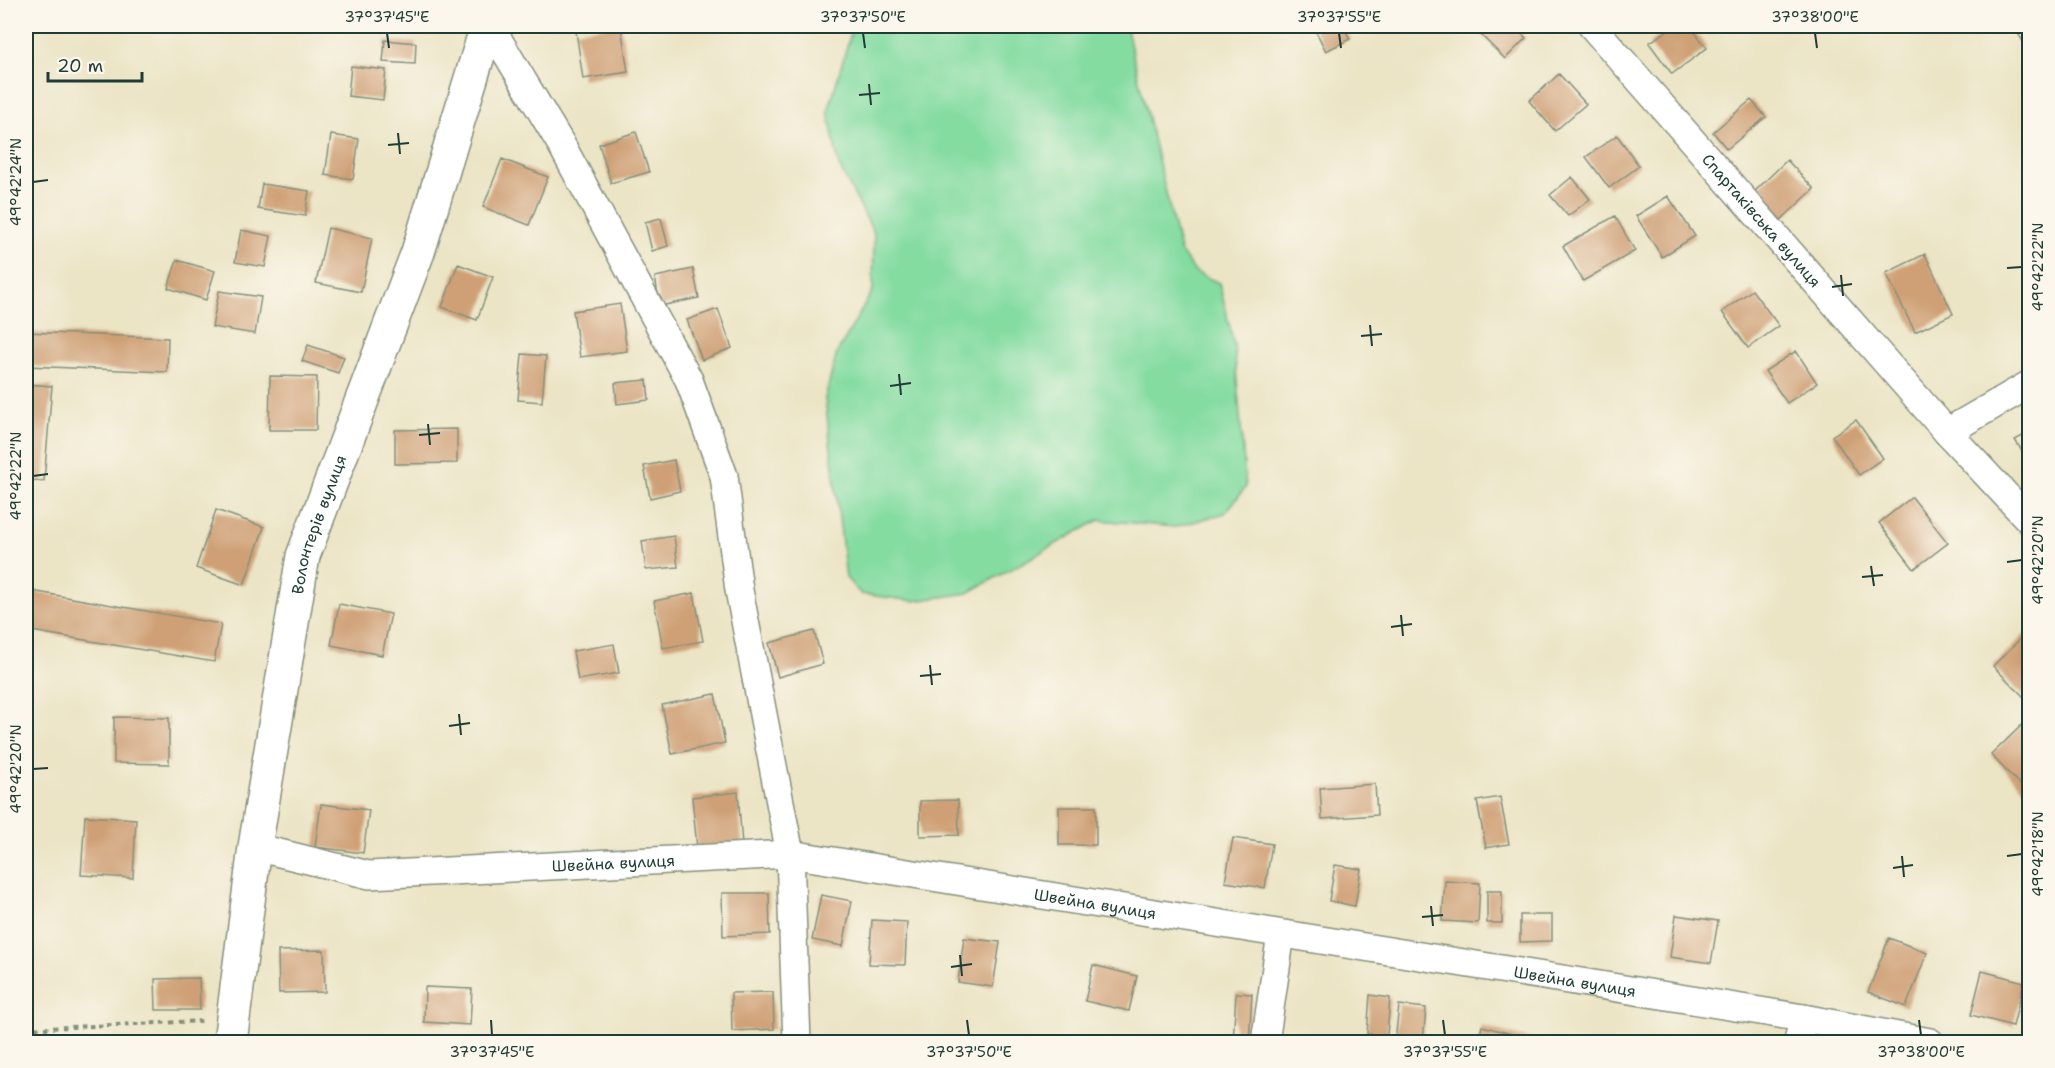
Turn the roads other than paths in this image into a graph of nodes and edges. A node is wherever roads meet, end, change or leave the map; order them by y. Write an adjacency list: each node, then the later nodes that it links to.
1 (488, 26): 6 (street, Волонтерів вулиця); 7 (street)
2 (1602, 29): 4 (street, Спартаківська вулиця)
3 (2030, 384): 4 (street)
4 (1947, 432): 5 (street, Спартаківська вулиця)
5 (2030, 521)
6 (255, 847): 7 (street, Швейна вулиця); 10 (street, Волонтерів вулиця)
7 (790, 855): 8 (street, Швейна вулиця); 11 (street)
8 (1281, 934): 9 (street, Швейна вулиця); 12 (street)
9 (1800, 1030): 13 (street, Швейна вулиця)
10 (231, 1031)
11 (797, 1042)
12 (1265, 1042)
13 (1930, 1042)

